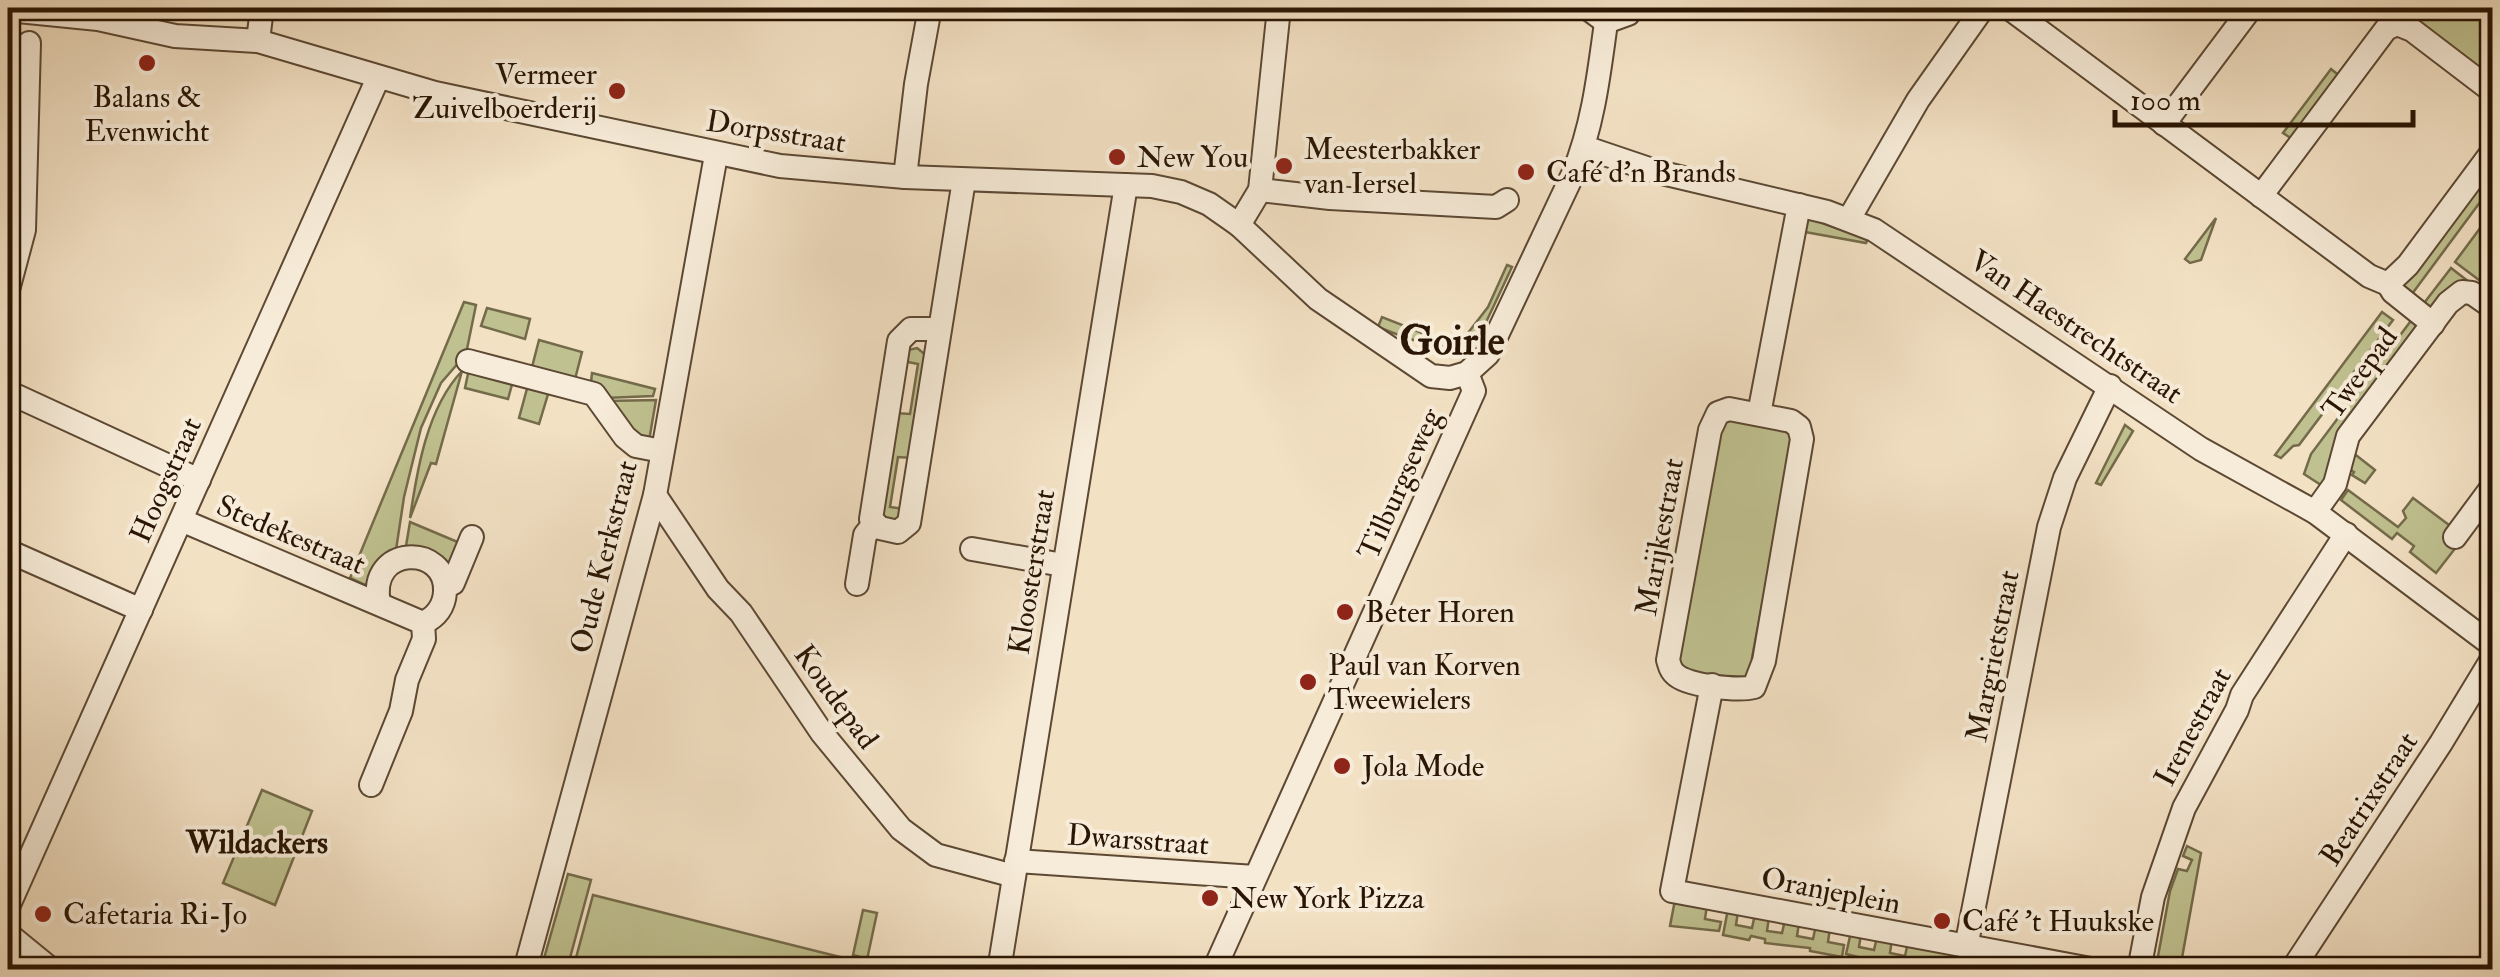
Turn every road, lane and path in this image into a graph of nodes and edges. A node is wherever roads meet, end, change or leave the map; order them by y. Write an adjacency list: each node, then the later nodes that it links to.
1 (262, 8): 11 (street)
2 (930, 8): 19 (street)
3 (1586, 8): 10 (street)
4 (1629, 8): 10 (street)
5 (1982, 8): 26 (street)
6 (2009, 8): 15 (street)
7 (2251, 8): 15 (street)
8 (18, 10): 11 (street, Dorpsstraat); 12 (street)
9 (1279, 12): 22 (street)
10 (1607, 15): 16 (street)
11 (258, 41): 13 (street, Dorpsstraat)
12 (18, 44): 28 (street)
13 (378, 78): 18 (street, Dorpsstraat); 40 (street, Hoogstraat)
14 (2492, 91): 23 (street)
15 (2164, 124): 23 (street)
16 (1584, 147): 25 (street, Van Haestrechtstraat); 35 (street)
17 (2492, 152): 29 (street)
18 (716, 155): 19 (street, Dorpsstraat); 39 (street, Oude Kerkstraat)
19 (905, 177): 20 (street, Dorpsstraat)
20 (964, 180): 21 (street, Dorpsstraat); 33 (street)
21 (1126, 185): 27 (street, Dorpsstraat); 51 (street, Kloosterstraat)
22 (1260, 190): 24 (street); 27 (street)
23 (2261, 196): 29 (street)
24 (1507, 200)
25 (1799, 206): 26 (street, Van Haestrechtstraat); 38 (street)
26 (1850, 219): 36 (street, Van Haestrechtstraat)
27 (1240, 224): 35 (street, Dorpsstraat)
28 (12, 260): 30 (street)
29 (2388, 284): 32 (street)
30 (8, 290)
31 (2492, 308): 32 (street, Tweepad)
32 (2423, 317): 43 (street, Tweepad)
33 (940, 330): 45 (street); 45 (street)
34 (468, 361): 39 (street)
35 (1466, 373): 62 (street, Tilburgseweg)
36 (2110, 386): 43 (street, Van Haestrechtstraat); 65 (street, Margrietstraat)
37 (8, 392): 40 (street)
38 (1759, 414): 59 (street, Marijkestraat); 59 (street)
39 (662, 452): 42 (street, Oude Kerkstraat)
40 (199, 480): 44 (street, Hoogstraat)
41 (2492, 488): 48 (street)
42 (654, 495): 61 (street, Koudepad); 67 (street, Oude Kerkstraat)
43 (2315, 512): 46 (street, Van Haestrechtstraat)
44 (181, 520): 54 (street, Stedekestraat); 55 (street, Hoogstraat)
45 (874, 524): 53 (street)
46 (2346, 534): 57 (street, Van Haestrechtstraat); 71 (street, Irenestraat)
47 (472, 537): 52 (street)
48 (2455, 537)
49 (972, 549): 51 (street)
50 (8, 551): 55 (street)
51 (1063, 564): 61 (street, Kloosterstraat)
52 (445, 583): 54 (street, Stedekestraat); 56 (street)
53 (857, 584)
54 (379, 603): 56 (street, Stedekestraat)
55 (140, 610): 63 (street, Hoogstraat)
56 (423, 623): 60 (street)
57 (2492, 645)
58 (2492, 659): 72 (street, Beatrixstraat)
59 (1712, 685): 65 (street, Oranjeplein)
60 (371, 785)
61 (1015, 868): 62 (street, Dwarsstraat); 68 (street, Kloosterstraat)
62 (1255, 877): 69 (street, Tilburgseweg)
63 (8, 908)
64 (8, 934): 66 (street)
65 (1966, 947): 70 (street, Oranjeplein)
66 (52, 970)
67 (525, 970)
68 (998, 970)
69 (1214, 970)
70 (2096, 970)
71 (2140, 970)
72 (2292, 970)

